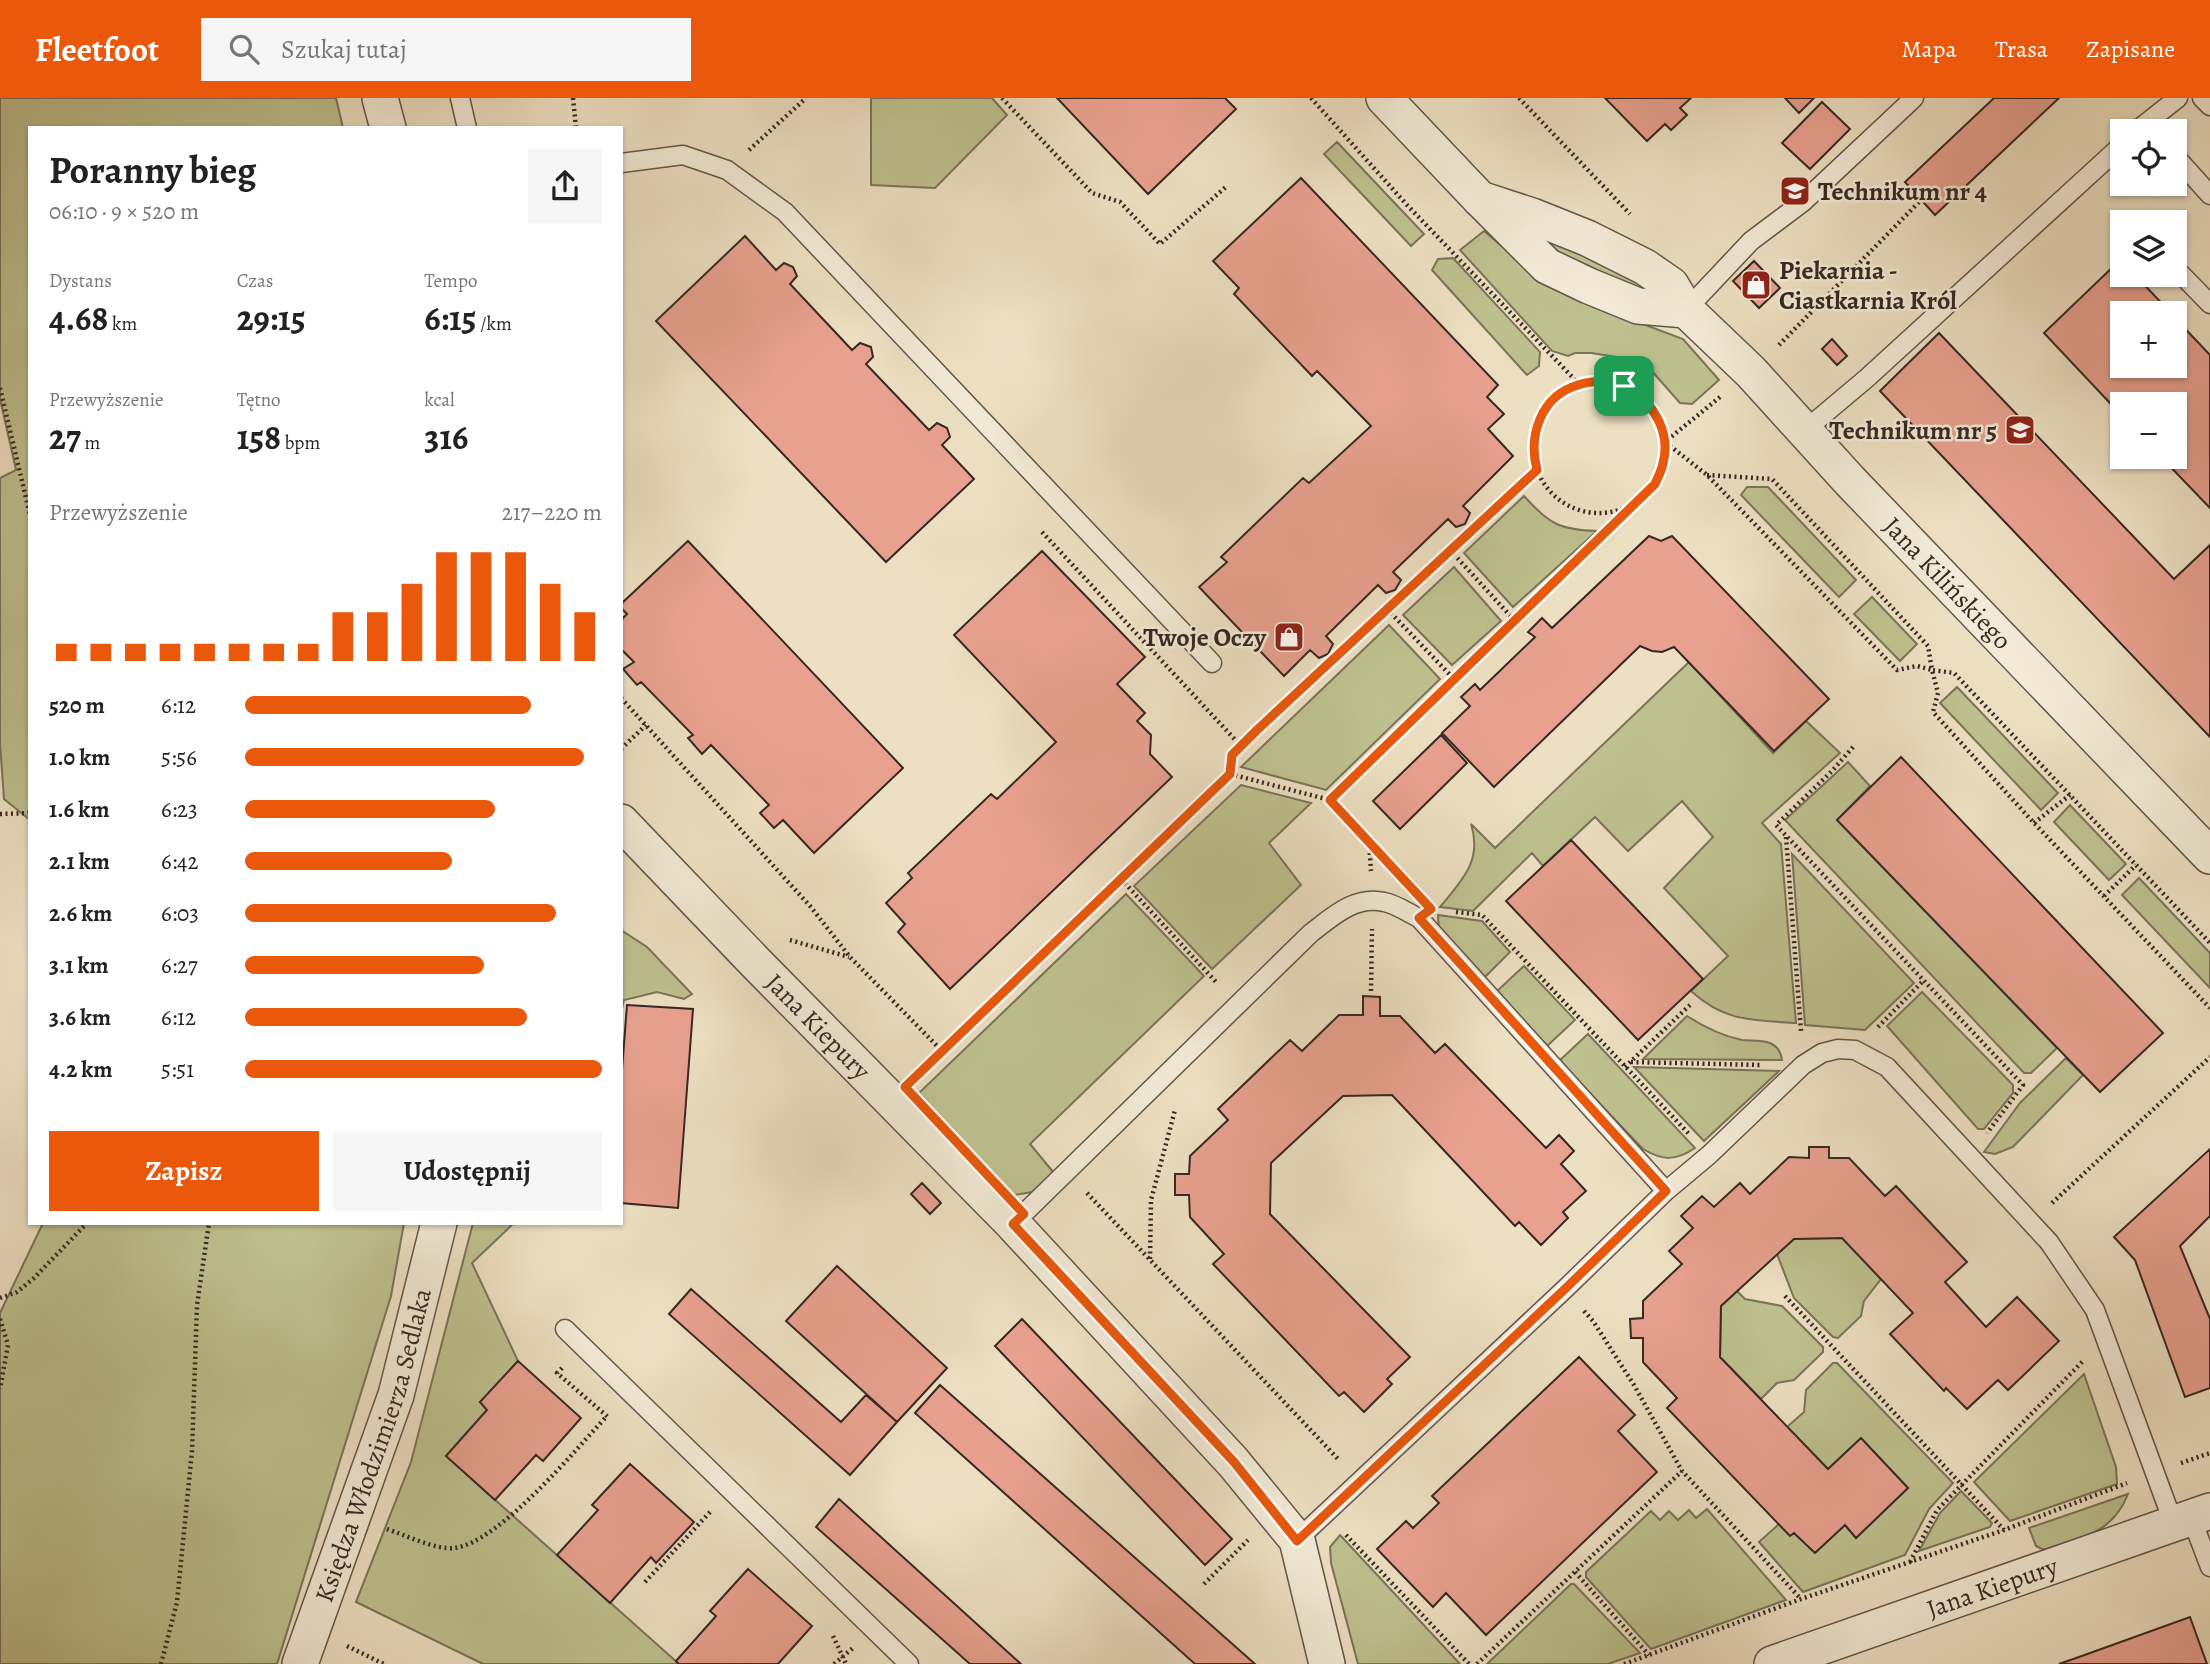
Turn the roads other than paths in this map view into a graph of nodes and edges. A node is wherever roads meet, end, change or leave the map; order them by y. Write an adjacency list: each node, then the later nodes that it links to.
1 (380, 98): 9 (street)
2 (460, 98): 10 (lane)
3 (1384, 98): 17 (street)
4 (1914, 98): 17 (lane)
5 (2178, 98): 8 (lane)
6 (2202, 98): 7 (lane)
7 (2210, 106)
8 (2156, 119)
9 (387, 126)
10 (467, 126)
11 (2110, 156): 18 (lane)
12 (623, 163): 19 (lane)
13 (2187, 169): 14 (lane)
14 (2210, 195)
15 (2187, 280): 16 (lane)
16 (2210, 304)
17 (1686, 310): 18 (street, Jana Kilińskiego)
18 (1804, 431): 21 (street, Jana Kilińskiego)
19 (1212, 663)
20 (623, 824): 23 (street, Jana Kiepury)
21 (2210, 856)
22 (1666, 1191): 23 (lane); 26 (lane); 27 (lane)
23 (1013, 1224): 27 (street, Jana Kiepury)
24 (438, 1225): 29 (street, Księdza Włodzimierza Sedlaka)
25 (565, 1329): 30 (lane)
26 (2191, 1517): 28 (lane); 32 (street, Jana Kiepury)
27 (1297, 1541): 31 (street, Jana Kiepury)
28 (2210, 1567)
29 (300, 1664)
30 (909, 1664)
31 (1327, 1664)
32 (1772, 1664)

